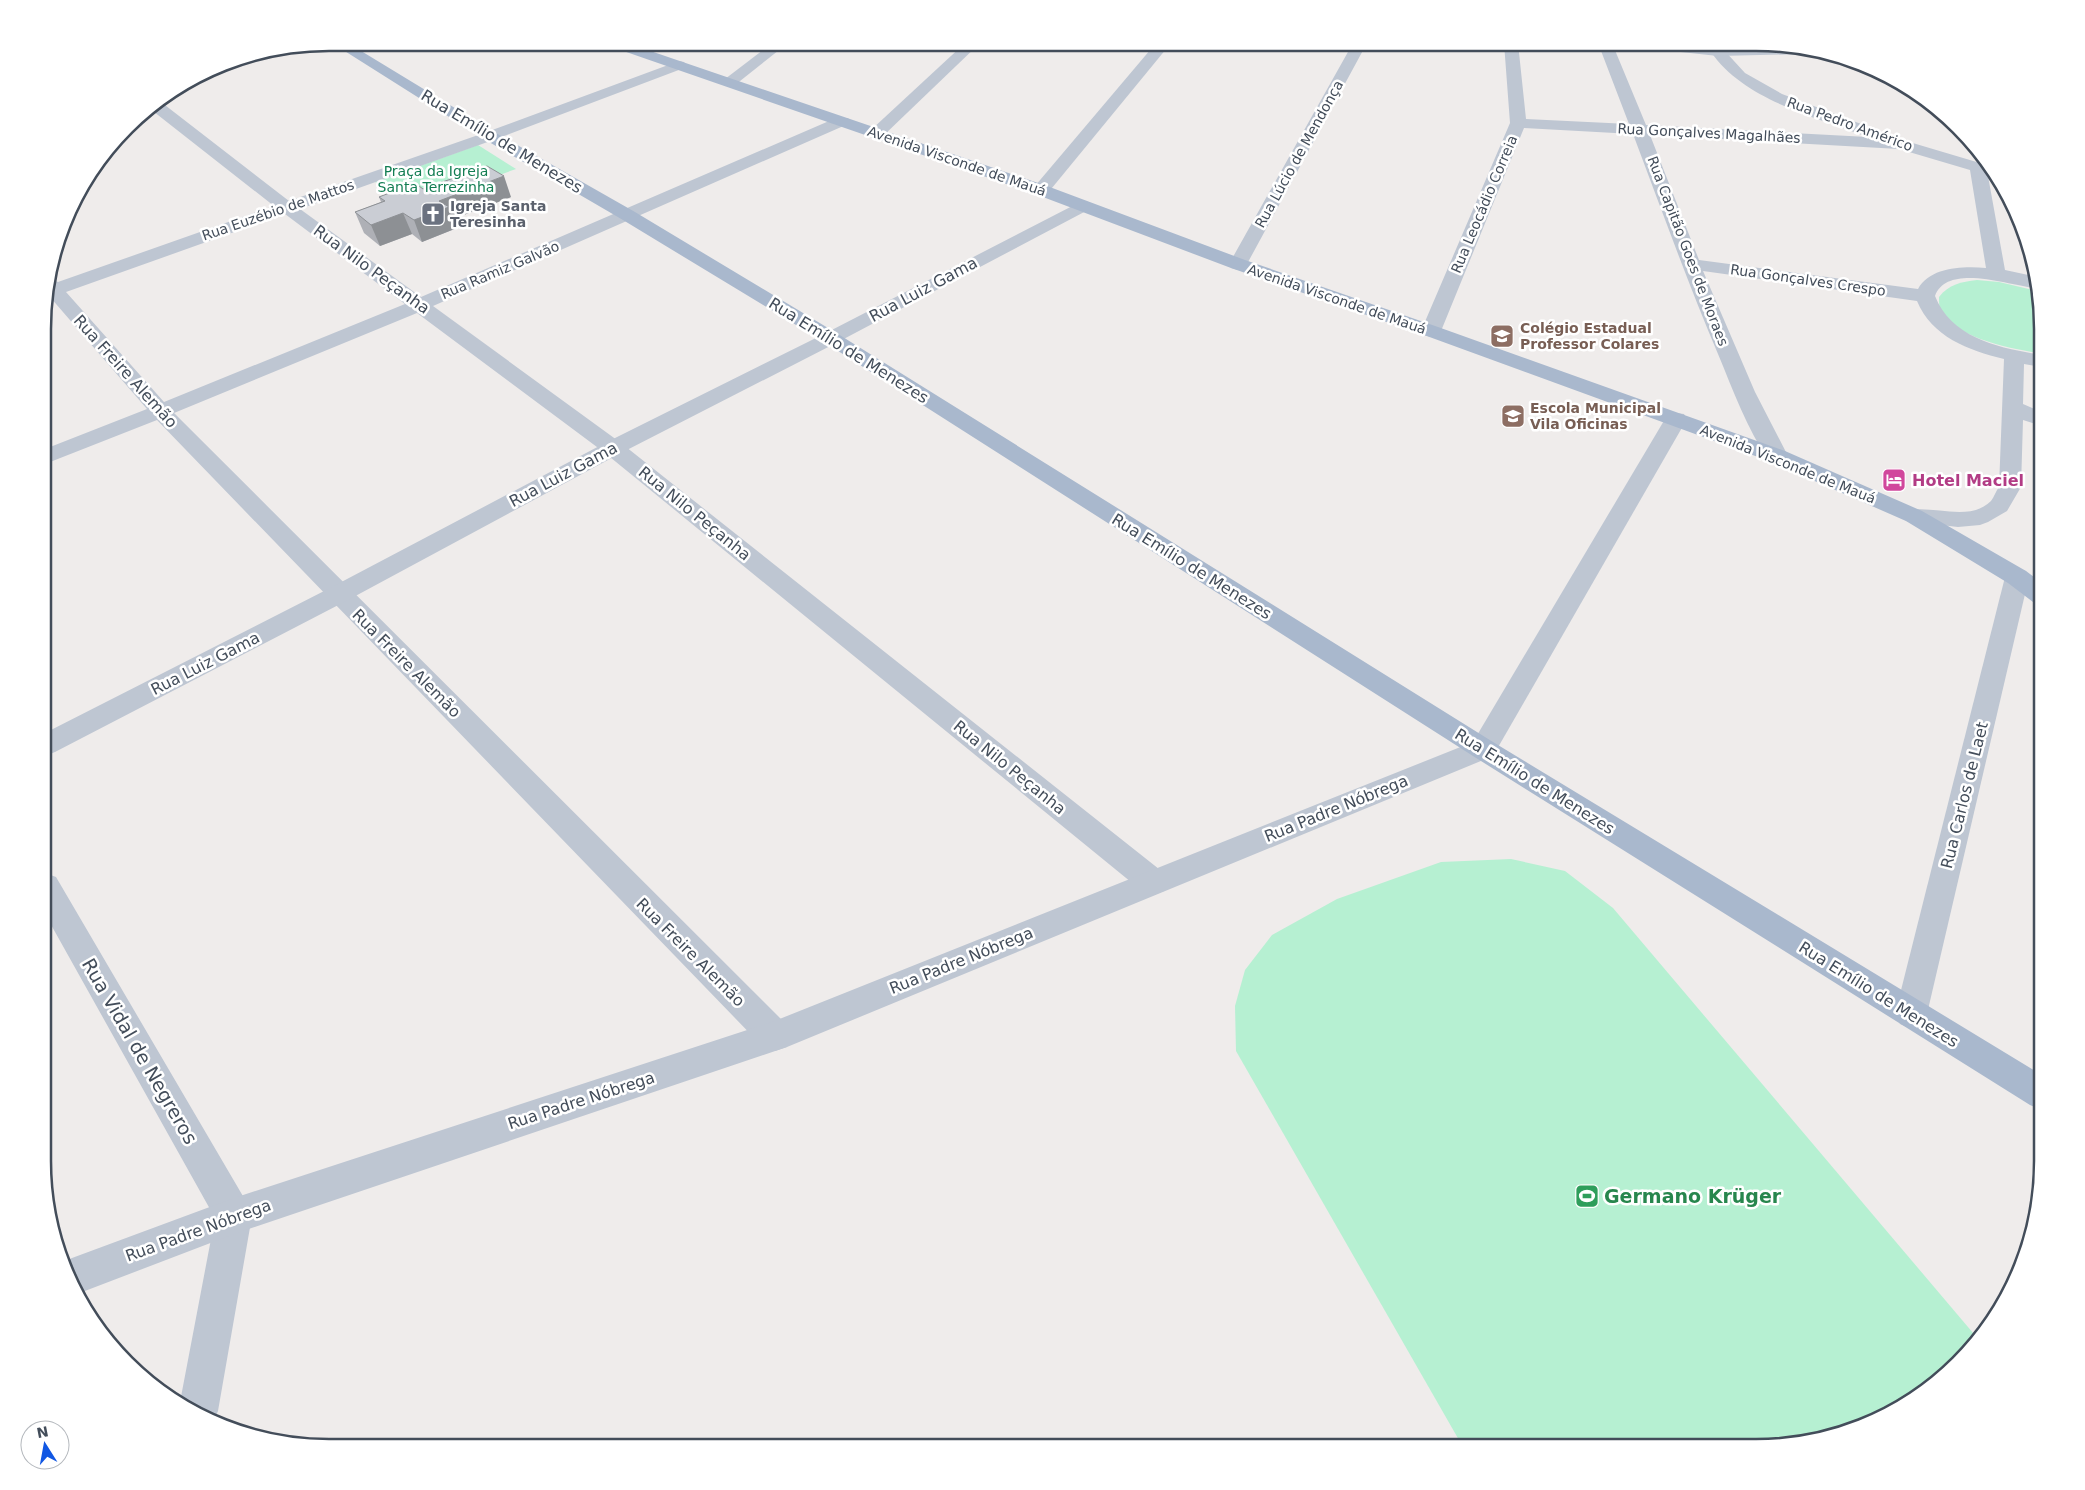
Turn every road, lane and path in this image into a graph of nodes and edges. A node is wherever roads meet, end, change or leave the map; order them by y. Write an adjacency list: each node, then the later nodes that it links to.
1 (353, 51): 19 (main road, Rua Emílio de Menezes)
2 (638, 51): 12 (main road, Avenida Visconde de Mauá)
3 (771, 51): 13 (street)
4 (965, 51): 18 (street)
5 (1157, 51): 23 (street)
6 (1356, 51): 27 (street, Rua Lúcio de Mendonça)
7 (1512, 51): 16 (street, Rua Leocádio Correia)
8 (1608, 51): 17 (street, Rua Capitão Goes de Moraes)
9 (1709, 51): 11 (street)
10 (1758, 51): 11 (street)
11 (1718, 52): 20 (street, Rua Pedro Américo)
12 (679, 65): 13 (main road, Avenida Visconde de Mauá); 19 (street, Rua Euzébio de Mattos)
13 (730, 82): 15 (main road, Avenida Visconde de Mauá)
14 (160, 109): 25 (street, Rua Nilo Peçanha)
15 (842, 121): 18 (main road, Avenida Visconde de Mauá); 26 (street, Rua Ramiz Galvão)
16 (1518, 123): 17 (street, Rua Gonçalves Magalhães); 35 (street, Rua Leocádio Correia)
17 (1641, 130): 20 (street, Rua Gonçalves Magalhães); 28 (street, Rua Capitão Goes de Moraes)
18 (877, 133): 23 (main road, Avenida Visconde de Mauá)
19 (490, 136): 25 (street, Rua Euzébio de Mattos); 26 (main road, Rua Emílio de Menezes)
20 (1900, 144): 21 (street, Rua Pedro Américo)
21 (1982, 168)
22 (1987, 174): 29 (street)
23 (1041, 190): 24 (main road, Avenida Visconde de Mauá)
24 (1082, 206): 27 (main road, Avenida Visconde de Mauá); 36 (street, Rua Luiz Gama)
25 (286, 207): 31 (street, Rua Euzébio de Mattos); 34 (street, Rua Nilo Peçanha)
26 (629, 216): 34 (street, Rua Ramiz Galvão); 36 (main road, Rua Emílio de Menezes)
27 (1238, 264): 35 (main road, Avenida Visconde de Mauá)
28 (1690, 264): 33 (street, Rua Gonçalves Crespo); 45 (street, Rua Capitão Goes de Moraes)
29 (1996, 274): 30 (street); 33 (street)
30 (2029, 282)
31 (55, 286)
32 (54, 293): 40 (street, Rua Freire Alemão)
33 (1925, 296): 37 (street)
34 (419, 304): 40 (street, Rua Ramiz Galvão); 43 (street, Rua Nilo Peçanha)
35 (1431, 331): 42 (main road, Avenida Visconde de Mauá)
36 (831, 338): 43 (street, Rua Luiz Gama); 51 (main road, Rua Emílio de Menezes)
37 (2014, 357): 38 (street); 39 (street)
38 (2034, 360)
39 (2012, 407): 41 (street); 46 (street)
40 (161, 412): 44 (street, Rua Ramiz Galvão); 49 (street, Rua Freire Alemão)
41 (2034, 417)
42 (1676, 419): 45 (main road, Avenida Visconde de Mauá); 51 (street)
43 (613, 448): 49 (street, Rua Luiz Gama); 52 (street, Rua Nilo Peçanha)
44 (51, 455)
45 (1777, 456): 46 (main road, Avenida Visconde de Mauá)
46 (1914, 516): 47 (main road, Avenida Visconde de Mauá)
47 (2017, 577): 48 (main road, Avenida Visconde de Mauá); 54 (street, Rua Carlos de Laet)
48 (2034, 590)
49 (339, 594): 50 (street, Rua Luiz Gama); 55 (street, Rua Freire Alemão)
50 (51, 742)
51 (1482, 749): 52 (street, Rua Padre Nóbrega); 54 (main road, Rua Emílio de Menezes)
52 (1153, 882): 55 (street, Rua Padre Nóbrega)
53 (51, 896): 57 (street, Rua Vidal de Negreros)
54 (1911, 1014): 56 (main road, Rua Emílio de Menezes)
55 (774, 1036): 57 (street, Rua Padre Nóbrega)
56 (2034, 1089)
57 (234, 1216): 58 (street, Rua Padre Nóbrega); 59 (street)
58 (76, 1275)
59 (199, 1406)

